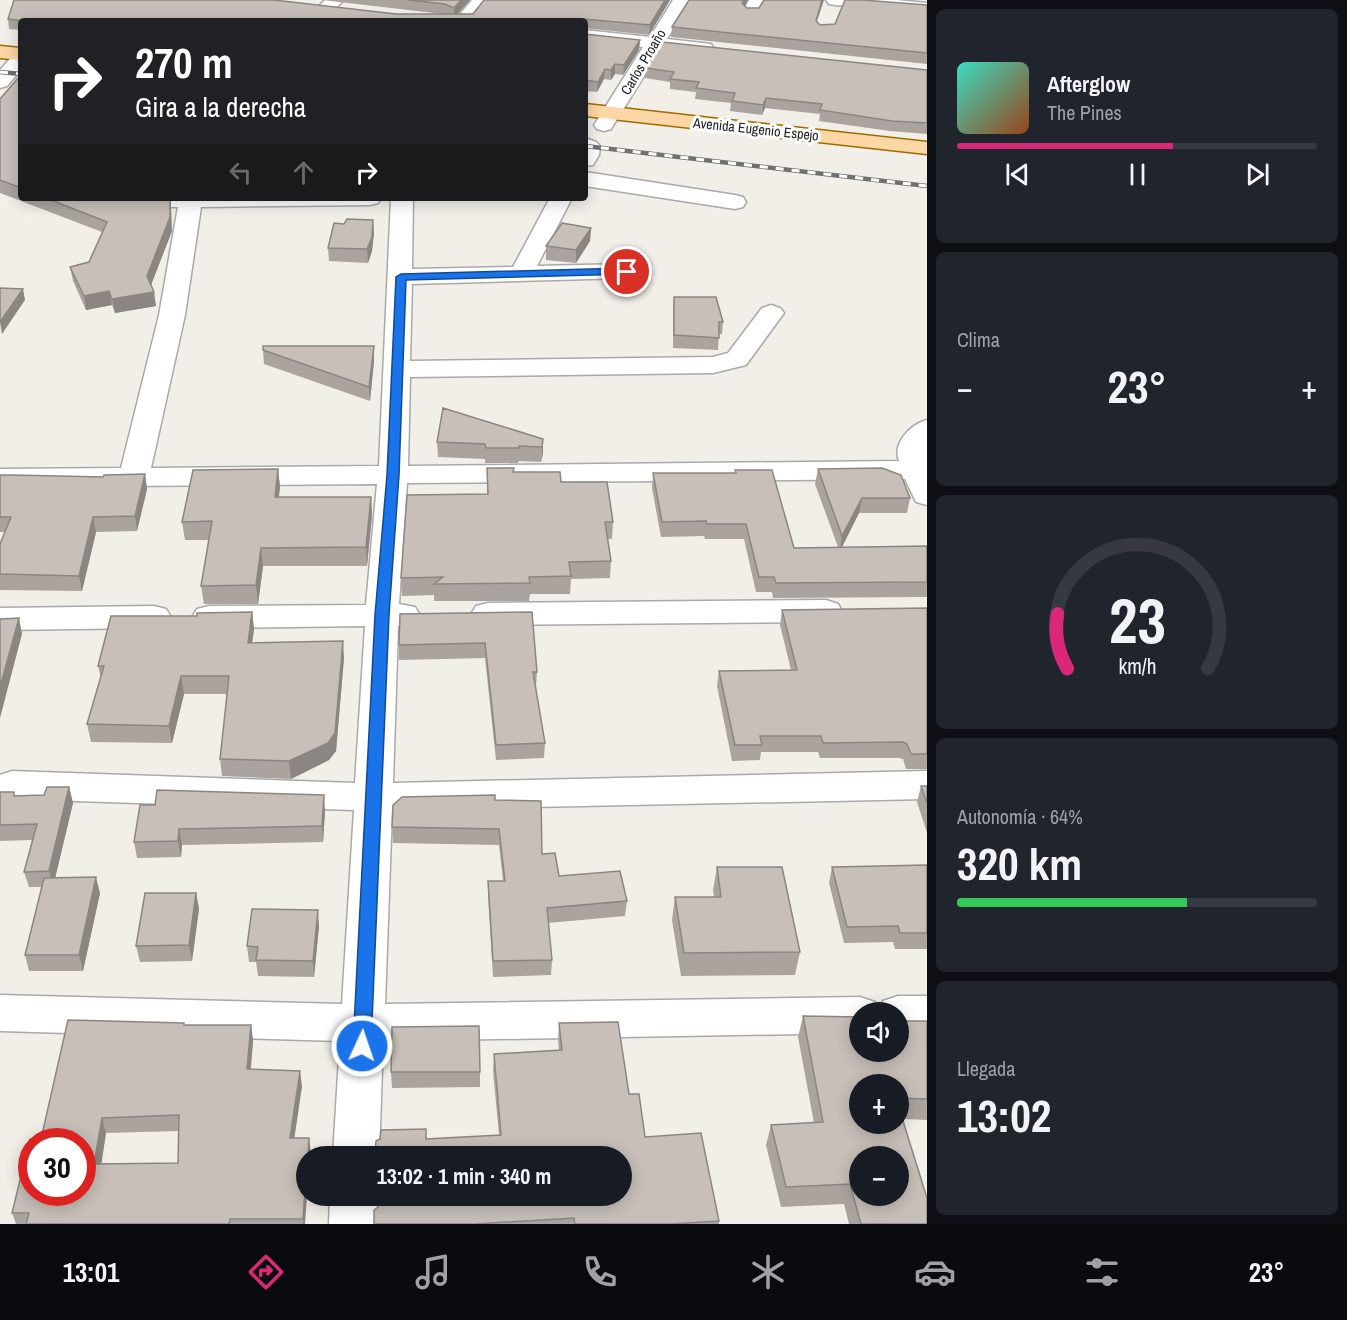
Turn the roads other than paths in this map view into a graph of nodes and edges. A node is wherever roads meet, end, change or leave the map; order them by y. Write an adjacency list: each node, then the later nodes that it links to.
1 (481, 0): 8 (street)
2 (682, 0): 13 (street, Carlos Proaño)
3 (836, 0): 5 (street); 9 (street)
4 (331, 4): 6 (street); 7 (street)
5 (925, 5)
6 (350, 11)
7 (308, 13)
8 (466, 18)
9 (829, 20)
10 (588, 36): 13 (street)
11 (0, 39): 12 (main road)
12 (18, 42)
13 (654, 43): 14 (street); 17 (street, Carlos Proaño)
14 (725, 50)
15 (0, 52): 16 (main road)
16 (15, 67)
17 (600, 120): 18 (main road, Avenida Eugenio Espejo); 19 (main road, Avenida Eugenio Espejo)
18 (927, 148)
19 (927, 161)
20 (588, 179): 24 (street)
21 (191, 201): 32 (street)
22 (402, 201): 27 (street)
23 (559, 201): 26 (street)
24 (735, 202)
25 (627, 272): 26 (street)
26 (521, 274): 27 (street)
27 (401, 277): 29 (street)
28 (771, 313): 29 (street)
29 (397, 369): 31 (street)
30 (927, 429): 34 (street)
31 (393, 475): 32 (street); 34 (street); 36 (street)
32 (134, 476): 33 (street)
33 (0, 478)
34 (923, 478)
35 (856, 611): 36 (street)
36 (382, 615): 37 (street); 40 (street)
37 (0, 619)
38 (12, 785): 40 (street)
39 (927, 785): 40 (street)
40 (375, 797): 45 (street)
41 (0, 1013): 45 (street)
42 (909, 1014): 43 (street)
43 (927, 1014)
44 (849, 1015): 45 (street)
45 (363, 1023): 46 (street)
46 (357, 1146)
47 (354, 1206): 48 (street)
48 (353, 1224)

